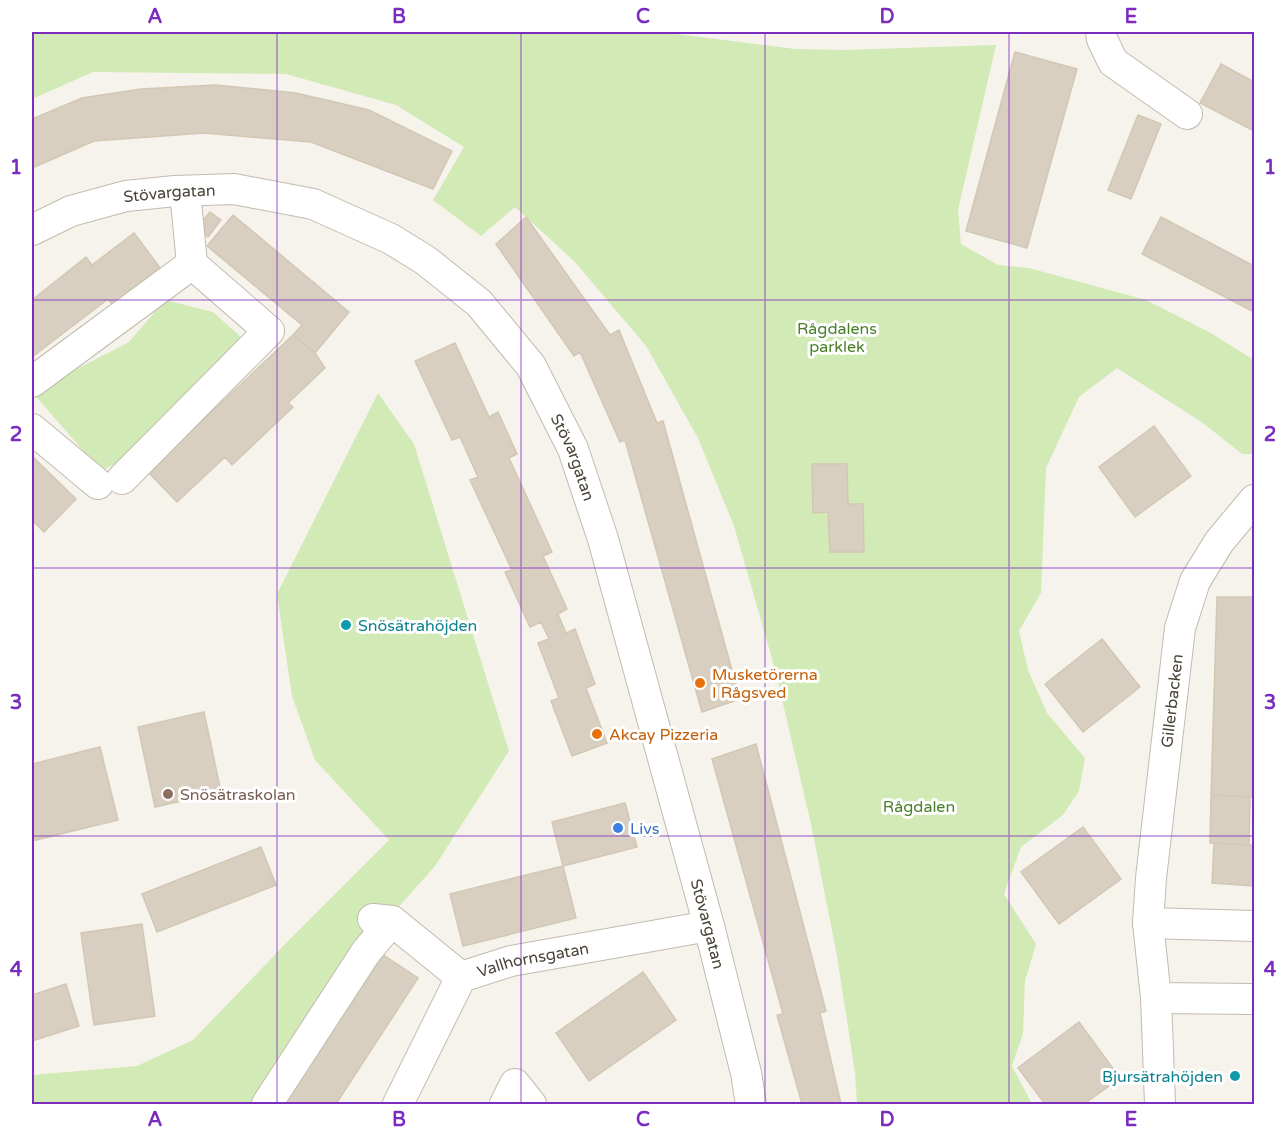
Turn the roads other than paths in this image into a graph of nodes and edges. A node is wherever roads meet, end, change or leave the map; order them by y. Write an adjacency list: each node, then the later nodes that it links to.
1 (1101, 32): 2 (street)
2 (1187, 114)
3 (185, 190): 4 (street, Stövargatan); 5 (street); 10 (street, Stövargatan)
4 (32, 230)
5 (192, 264): 6 (street); 7 (street)
6 (32, 382)
7 (32, 429)
8 (1254, 500): 9 (street, Gillerbacken)
9 (1148, 923): 11 (street); 13 (street, Gillerbacken)
10 (709, 926): 12 (street, Vallhornsgatan); 15 (street, Stövargatan)
11 (1254, 926)
12 (461, 977): 16 (street); 17 (street, Vallhornsgatan)
13 (1156, 998): 14 (street); 20 (street, Gillerbacken)
14 (1254, 999)
15 (748, 1102)
16 (267, 1104)
17 (398, 1104)
18 (505, 1104): 19 (street)
19 (531, 1104)
20 (1160, 1104)

